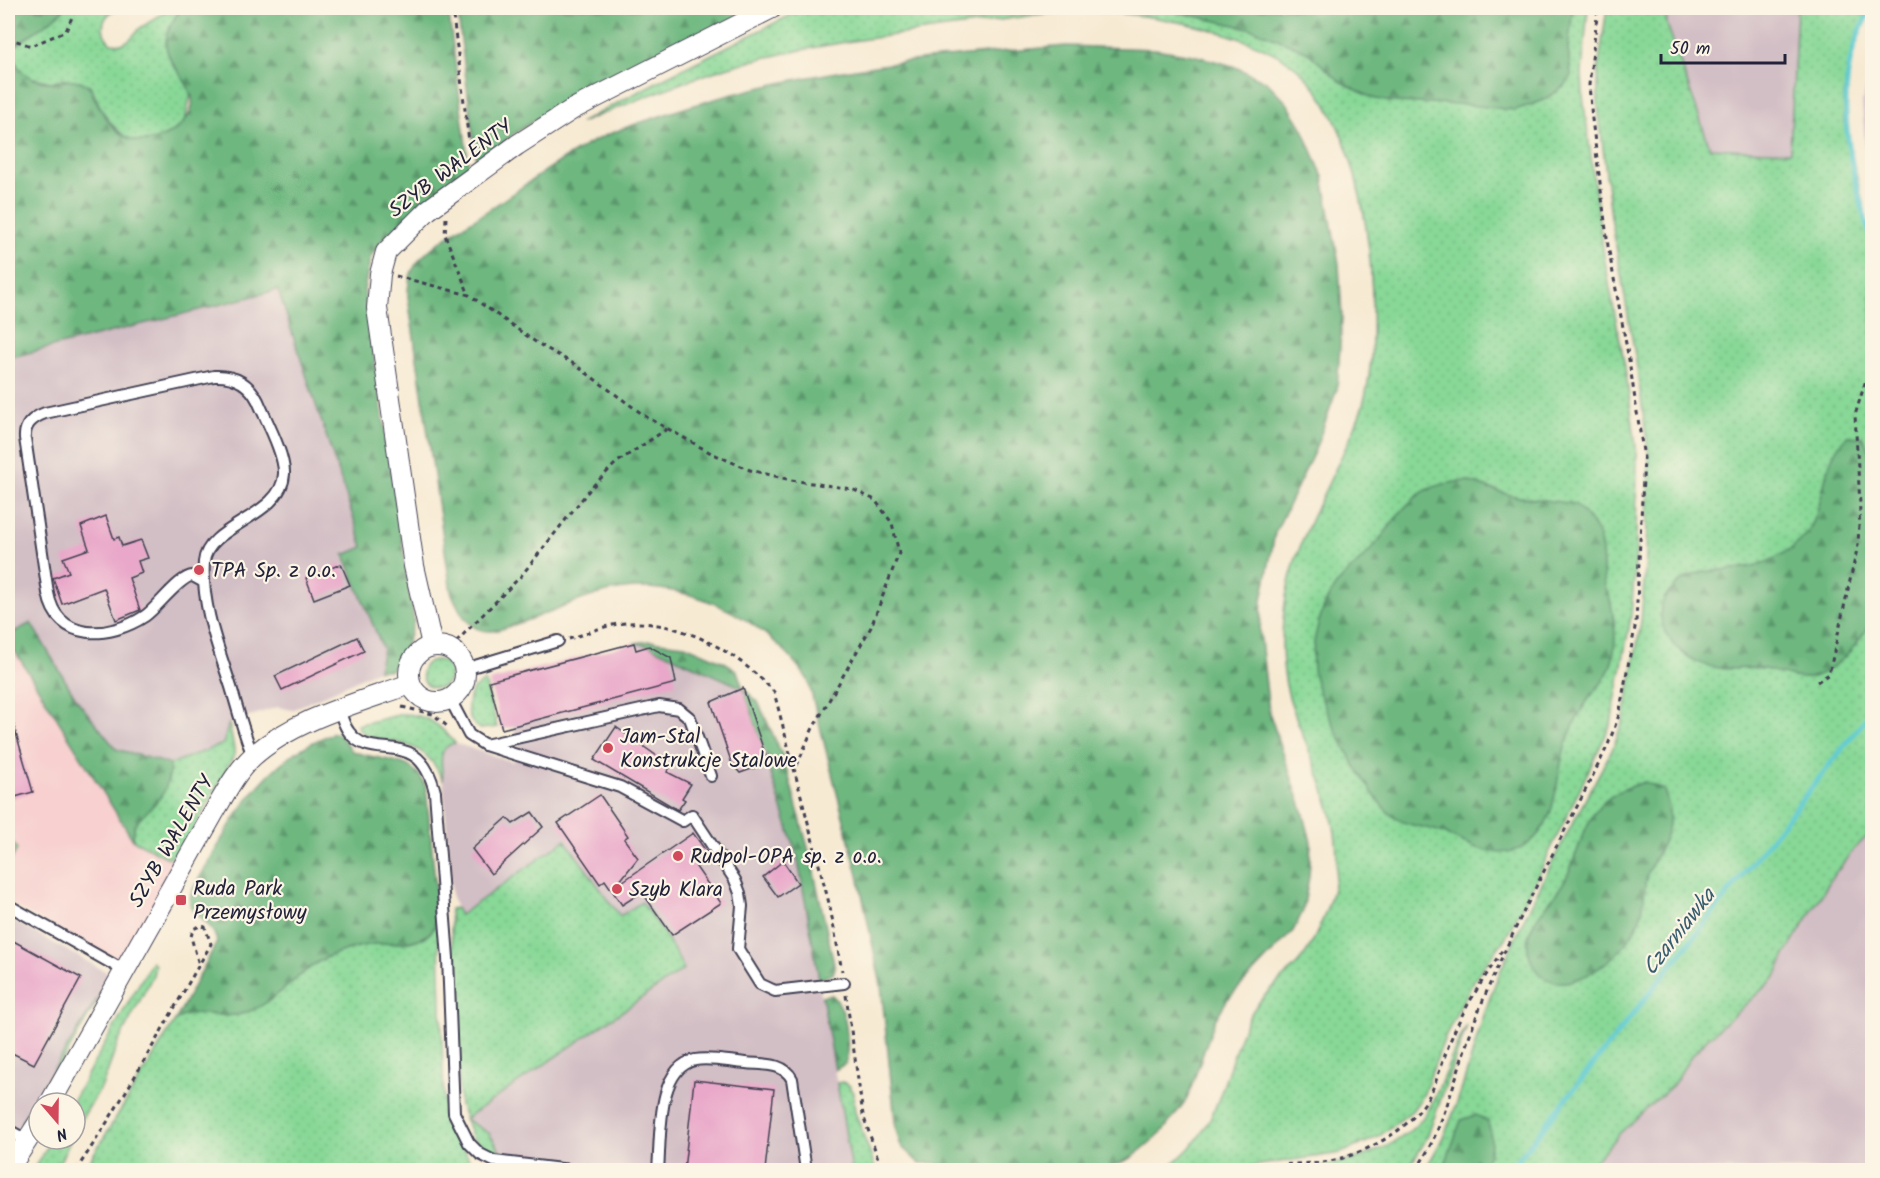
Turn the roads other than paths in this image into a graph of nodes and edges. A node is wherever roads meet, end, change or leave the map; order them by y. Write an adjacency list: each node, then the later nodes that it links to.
1 (772, 8): 4 (street, SZYB WALENTY)
2 (204, 582): 2 (lane); 10 (lane)
3 (558, 641): 5 (lane)
4 (441, 647): 5 (street); 6 (street)
5 (465, 669): 7 (street)
6 (410, 684): 7 (street); 8 (street, SZYB WALENTY)
7 (450, 699): 9 (lane)
8 (339, 710): 10 (street, SZYB WALENTY); 20 (lane)
9 (485, 745): 11 (lane); 14 (lane)
10 (253, 756): 13 (street, SZYB WALENTY)
11 (711, 776)
12 (8, 904): 13 (lane)
13 (125, 971): 15 (street, SZYB WALENTY)
14 (844, 983)
15 (57, 1091)
16 (8, 1130): 17 (lane)
17 (27, 1141)
18 (27, 1143): 19 (street)
19 (8, 1170)
20 (570, 1170)
21 (658, 1170): 22 (lane)
22 (806, 1170)

